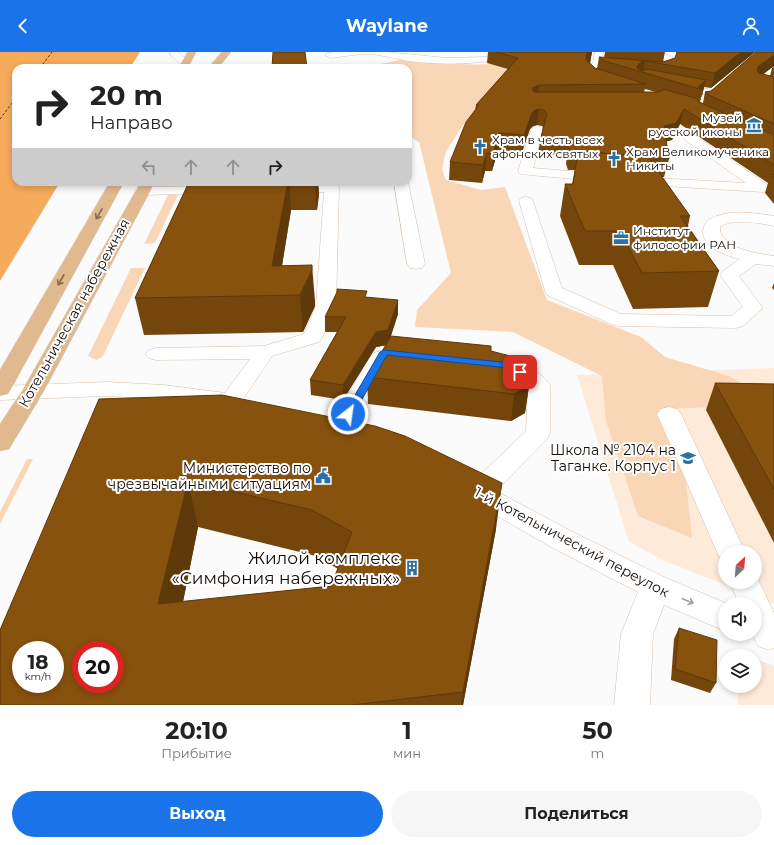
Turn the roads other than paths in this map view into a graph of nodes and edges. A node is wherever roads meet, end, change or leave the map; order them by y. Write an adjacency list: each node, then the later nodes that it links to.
1 (174, 52): 11 (street)
2 (192, 52): 12 (main road)
3 (227, 52): 13 (main road)
4 (364, 52): 8 (street)
5 (370, 52): 6 (street)
6 (524, 52)
7 (599, 52): 14 (street)
8 (330, 53): 10 (street)
9 (627, 53): 16 (street)
10 (324, 63)
11 (183, 64)
12 (185, 64)
13 (216, 64)
14 (592, 68): 15 (street); 19 (street)
15 (606, 68)
16 (637, 70)
17 (774, 70): 20 (street)
18 (665, 84): 21 (street)
19 (618, 87)
20 (774, 88)
21 (704, 100)
22 (537, 130): 27 (street)
23 (689, 137): 27 (street)
24 (115, 186): 39 (main road, Котельническая набережная, one-way to 39)
25 (145, 186): 29 (street); 41 (main road, Котельническая набережная)
26 (402, 186): 34 (street)
27 (768, 188)
28 (274, 189): 35 (street)
29 (230, 190)
30 (526, 201): 32 (street)
31 (774, 221): 32 (street)
32 (753, 258): 33 (street)
33 (774, 261)
34 (416, 264)
35 (265, 352): 36 (street); 43 (street)
36 (156, 354)
37 (400, 354): 47 (street)
38 (487, 363): 50 (street)
39 (0, 389)
40 (121, 389): 41 (street); 43 (street); 46 (street)
41 (33, 391): 42 (street); 48 (main road, Котельническая набережная)
42 (0, 393)
43 (231, 400): 44 (street)
44 (256, 407)
45 (669, 414): 51 (street)
46 (110, 416)
47 (338, 431)
48 (0, 443)
49 (452, 480): 50 (street, 1-й Котельнический переулок)
50 (478, 493): 52 (street, 1-й Котельнический переулок)
51 (728, 545)
52 (655, 587): 53 (street, 1-й Котельнический переулок, one-way to 53); 56 (street)
53 (718, 614)
54 (762, 624): 55 (street)
55 (766, 634)
56 (632, 705)

